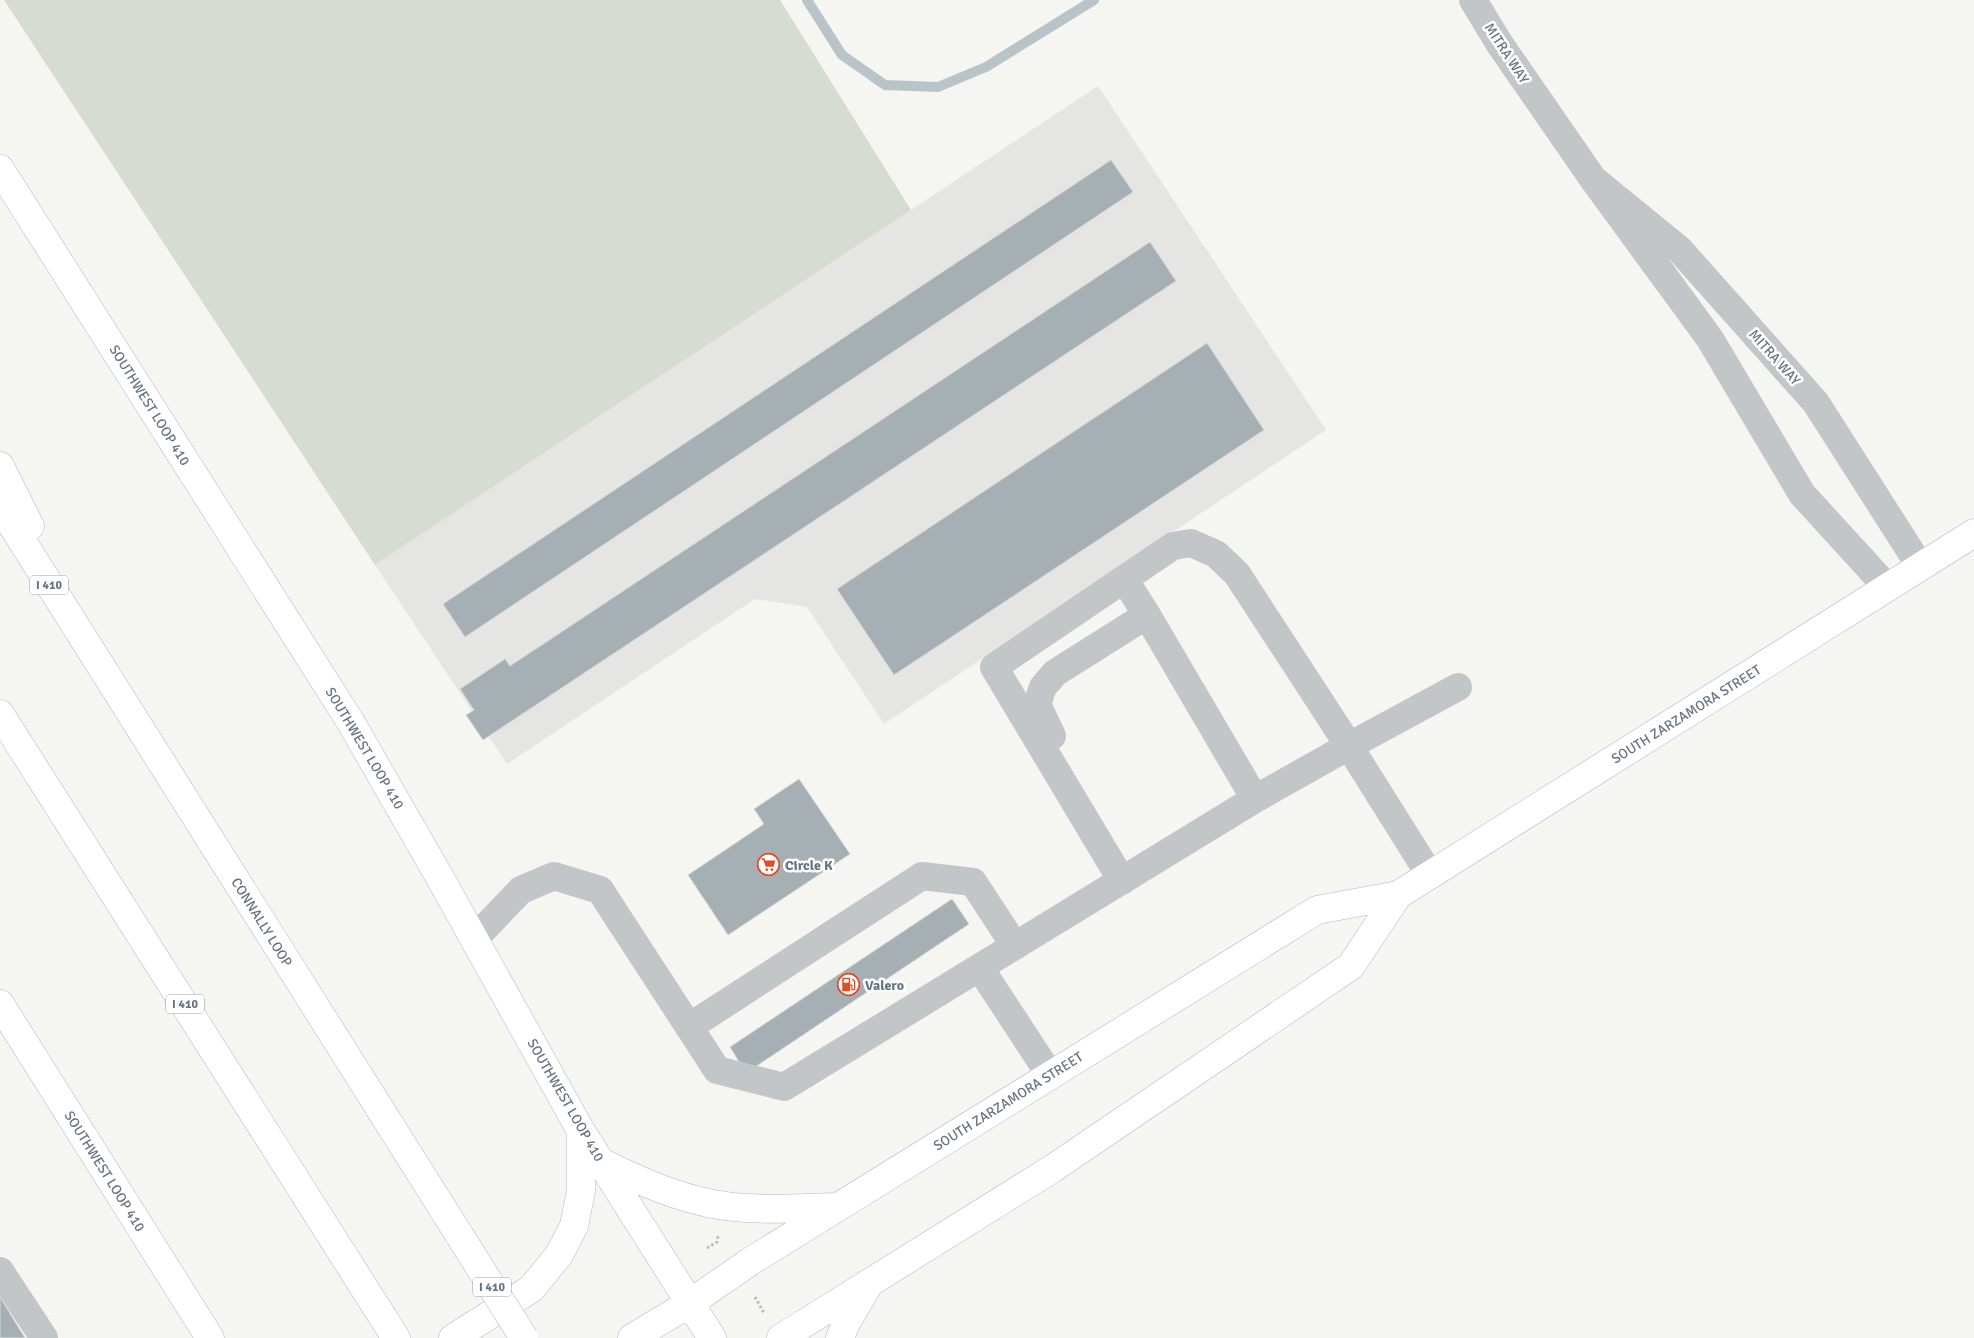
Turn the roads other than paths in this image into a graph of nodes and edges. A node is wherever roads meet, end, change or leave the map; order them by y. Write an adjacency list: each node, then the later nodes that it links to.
1 (1473, 0): 3 (street, MITRA WAY)
2 (0, 169): 19 (main road, SOUTHWEST LOOP 410)
3 (1593, 179): 7 (street, MITRA WAY); 9 (street, MITRA WAY)
4 (0, 466): 11 (main road)
5 (0, 506): 11 (main road, CONNALLY LOOP / I 410)
6 (1974, 533): 7 (main road, SOUTH ZARZAMORA STREET)
7 (1920, 566): 9 (main road, SOUTH ZARZAMORA STREET)
8 (1124, 579): 10 (street); 14 (street); 16 (street)
9 (1887, 587): 17 (main road, SOUTH ZARZAMORA STREET)
10 (1147, 615): 15 (street); 16 (street)
11 (99, 664): 36 (main road, CONNALLY LOOP / I 410, bridge)
12 (1458, 687): 14 (street)
13 (0, 714): 34 (main road, I 410)
14 (1349, 746): 15 (street); 17 (street)
15 (1255, 800): 16 (street)
16 (1118, 874): 20 (street)
17 (1430, 875): 18 (main road, SOUTH ZARZAMORA STREET)
18 (1398, 895): 24 (main road, SOUTH ZARZAMORA STREET); 29 (main road, SOUTH ZARZAMORA STREET)
19 (475, 938): 23 (street); 25 (main road, SOUTHWEST LOOP 410)
20 (1015, 946): 21 (street); 23 (street)
21 (980, 968): 23 (street); 24 (street)
22 (0, 1004): 33 (main road, SOUTHWEST LOOP 410)
23 (689, 1027)
24 (1050, 1075): 27 (main road, SOUTH ZARZAMORA STREET)
25 (581, 1130): 26 (main road, SOUTHWEST LOOP 410); 35 (main road)
26 (601, 1162): 27 (main road); 30 (main road, SOUTHWEST LOOP 410)
27 (839, 1207): 30 (main road, SOUTH ZARZAMORA STREET)
28 (0, 1271): 32 (street)
29 (870, 1281): 31 (main road, SOUTH ZARZAMORA STREET); 39 (main road)
30 (690, 1303): 37 (main road, SOUTH ZARZAMORA STREET); 38 (main road, SOUTHWEST LOOP 410)
31 (774, 1328)
32 (43, 1338)
33 (210, 1338)
34 (396, 1338)
35 (453, 1338)
36 (524, 1338)
37 (632, 1338)
38 (712, 1338)
39 (840, 1338)

